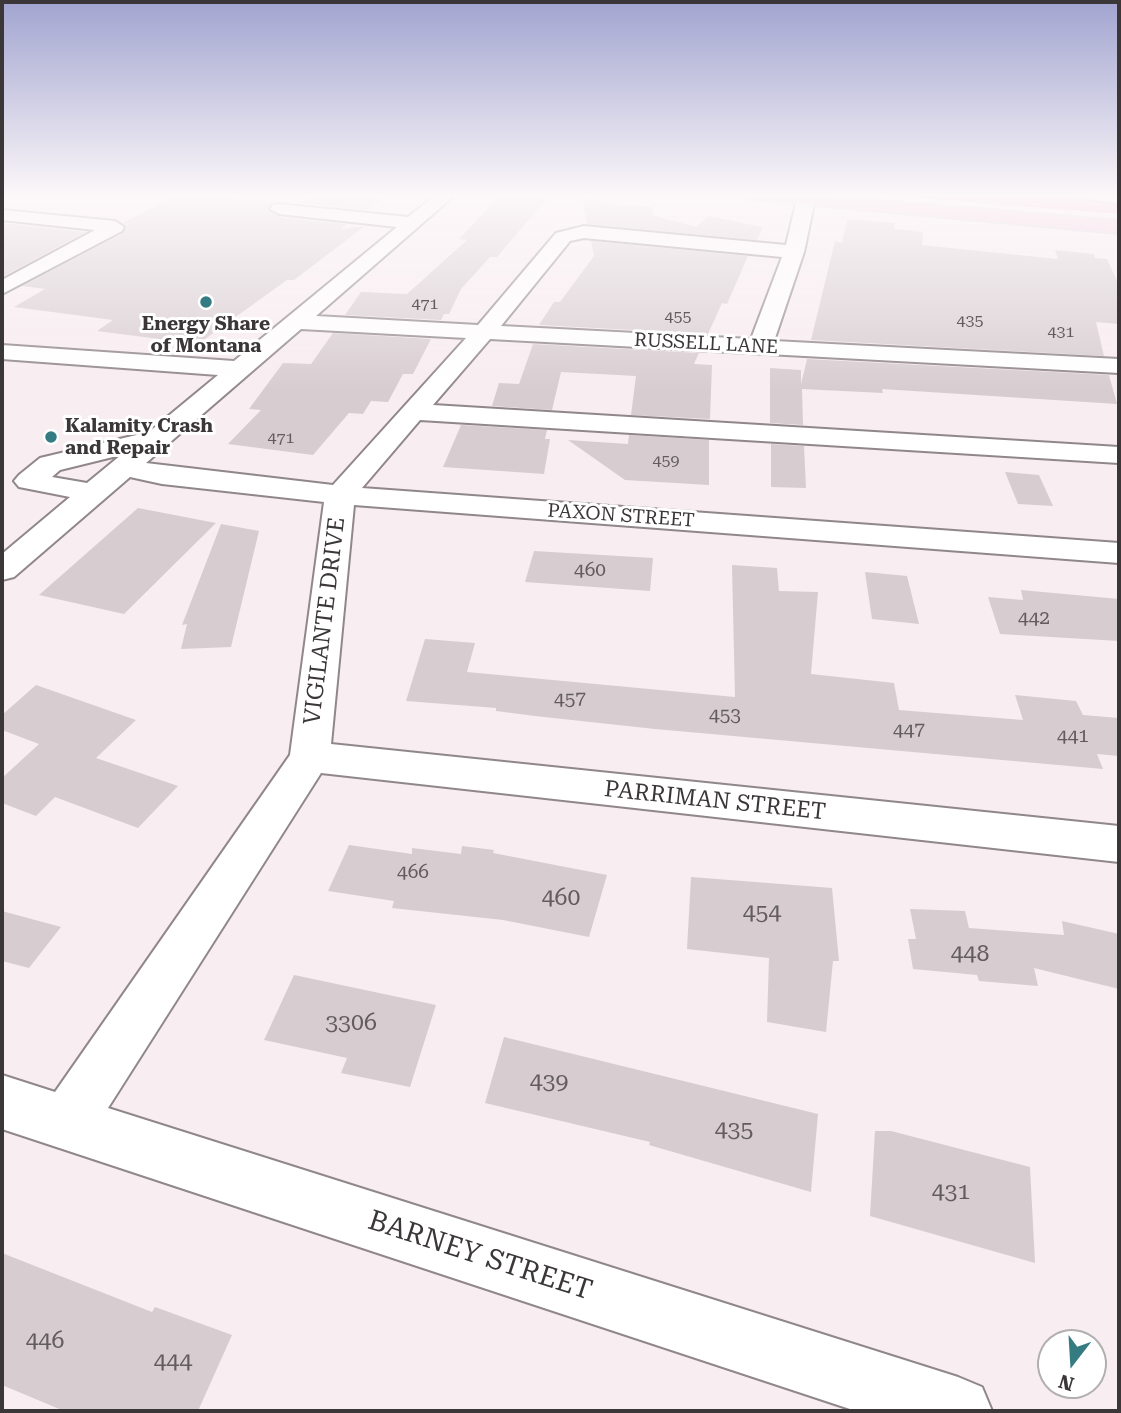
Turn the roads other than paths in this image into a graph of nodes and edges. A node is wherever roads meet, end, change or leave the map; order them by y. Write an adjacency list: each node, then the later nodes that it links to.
1 (54, 260): 5 (street)
2 (367, 260): 6 (street)
3 (544, 260): 7 (street, VIGILANTE DRIVE)
4 (791, 260): 8 (street)
5 (2, 288)
6 (293, 322): 7 (street, RUSSELL LANE); 11 (street)
7 (483, 333): 8 (street, RUSSELL LANE); 12 (street, VIGILANTE DRIVE)
8 (760, 346): 10 (street, RUSSELL LANE)
9 (2, 352): 11 (street)
10 (1119, 366)
11 (238, 369): 13 (street)
12 (413, 412): 14 (street); 17 (street, VIGILANTE DRIVE)
13 (158, 438): 15 (street); 16 (street)
14 (1119, 455)
15 (123, 467): 16 (street); 17 (street, PAXON STREET)
16 (93, 493): 19 (street)
17 (340, 495): 18 (street, PAXON STREET); 20 (street, VIGILANTE DRIVE)
18 (1119, 553)
19 (2, 570)
20 (310, 757): 21 (street, PARRIMAN STREET); 23 (street, VIGILANTE DRIVE)
21 (1119, 844)
22 (2, 1101): 23 (street, BARNEY STREET)
23 (67, 1123): 24 (street, BARNEY STREET)
24 (958, 1411)

